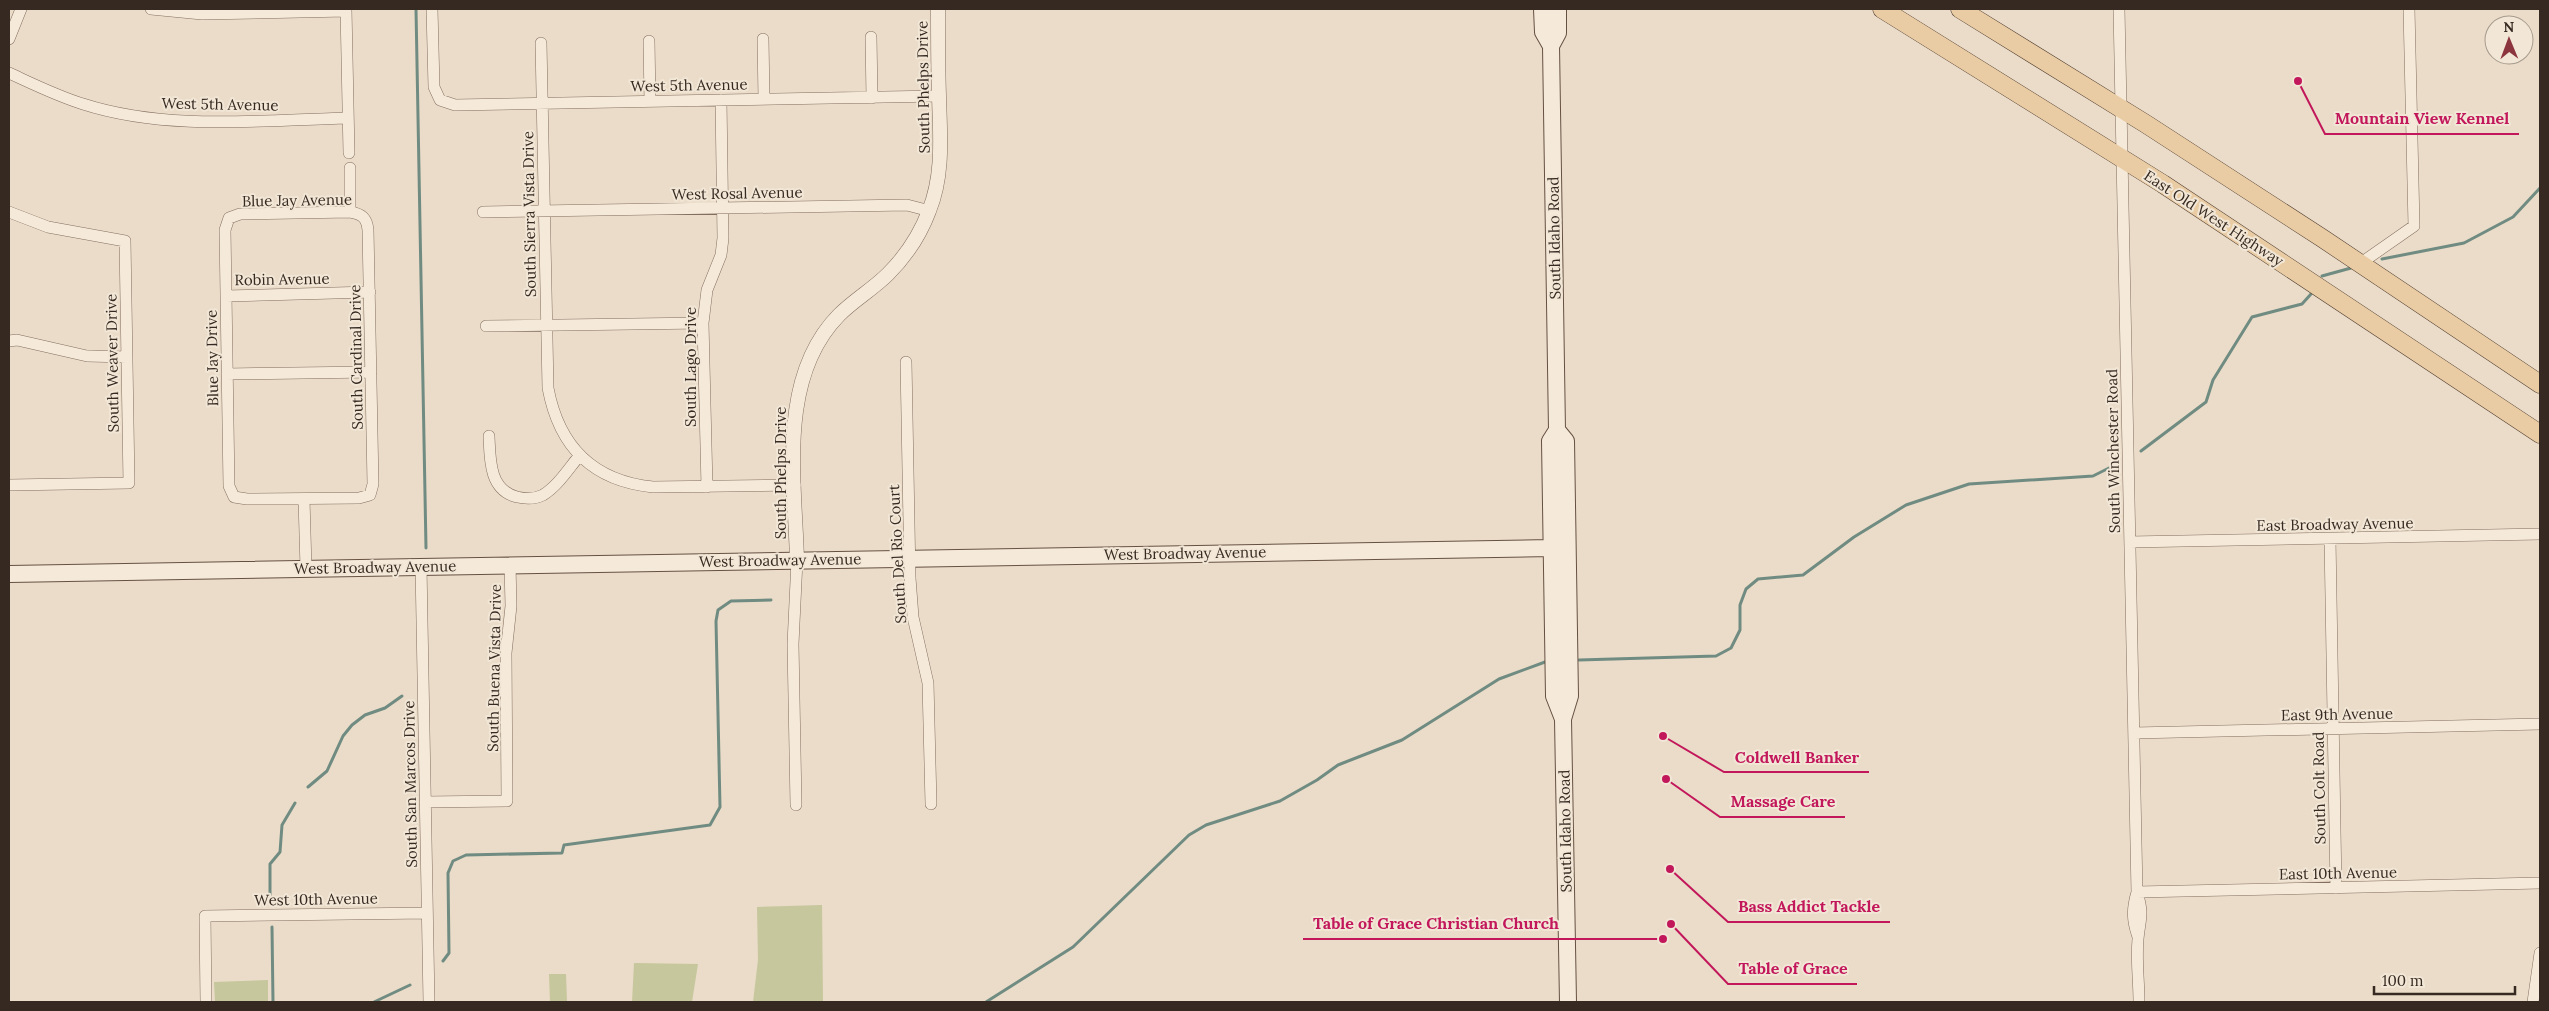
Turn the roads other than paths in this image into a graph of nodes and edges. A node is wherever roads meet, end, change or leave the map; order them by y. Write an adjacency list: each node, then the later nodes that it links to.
1 (21, 9): 13 (street)
2 (151, 9): 10 (street)
3 (432, 9): 24 (street, West 5th Avenue)
4 (938, 9): 19 (street, South Phelps Drive)
5 (1542, 9): 17 (main road, South Idaho Road)
6 (1558, 9): 17 (main road, South Idaho Road)
7 (1882, 9): 28 (main road, East Old West Highway)
8 (2119, 9): 25 (street, South Winchester Road)
9 (2409, 9): 38 (street)
10 (346, 10): 26 (street)
11 (1968, 11): 25 (main road)
12 (871, 37): 20 (street)
13 (9, 39)
14 (763, 39): 21 (street)
15 (649, 42): 23 (street)
16 (541, 43): 24 (street, South Sierra Vista Drive)
17 (1551, 46): 50 (main road, South Idaho Road)
18 (9, 73): 26 (street, West 5th Avenue)
19 (939, 96): 20 (street, West 5th Avenue); 32 (street, South Phelps Drive)
20 (872, 98): 21 (street, West 5th Avenue)
21 (764, 99): 22 (street, West 5th Avenue)
22 (721, 100): 23 (street, West 5th Avenue); 30 (street, South Lago Drive)
23 (650, 101): 24 (street, West 5th Avenue)
24 (542, 103): 31 (street, South Sierra Vista Drive)
25 (2122, 109): 28 (street, South Winchester Road); 38 (main road)
26 (348, 118): 27 (street)
27 (349, 154)
28 (2124, 159): 51 (main road, East Old West Highway); 60 (street, South Winchester Road)
29 (350, 168): 34 (street)
30 (723, 208): 31 (street, West Rosal Avenue); 32 (street, West Rosal Avenue); 41 (street, South Lago Drive)
31 (544, 211): 35 (street, West Rosal Avenue); 42 (street, South Sierra Vista Drive)
32 (930, 211): 54 (street, South Phelps Drive)
33 (9, 212): 45 (street, South Weaver Drive)
34 (350, 212): 36 (street, Blue Jay Avenue); 37 (street, Blue Jay Avenue)
35 (483, 212)
36 (229, 218): 40 (street, Blue Jay Drive)
37 (365, 218): 39 (street, South Cardinal Drive)
38 (2361, 263): 49 (main road)
39 (370, 292): 40 (street, Robin Avenue); 47 (street, South Cardinal Drive)
40 (226, 296): 48 (street, Blue Jay Drive)
41 (703, 322): 42 (street); 56 (street, South Lago Drive)
42 (546, 325): 43 (street); 53 (street, South Sierra Vista Drive)
43 (486, 326)
44 (9, 341): 45 (street)
45 (127, 357): 55 (street, South Weaver Drive)
46 (906, 362): 62 (street, South Del Rio Court)
47 (371, 372): 48 (street); 57 (street, South Cardinal Drive)
48 (227, 374): 57 (street, Blue Jay Drive)
49 (2540, 384)
50 (1557, 430): 61 (main road, South Idaho Road); 68 (main road, South Idaho Road)
51 (2540, 434)
52 (488, 436): 53 (street)
53 (580, 456): 56 (street, South Sierra Vista Drive)
54 (795, 484): 56 (street, South Sierra Vista Drive); 63 (street, South Phelps Drive)
55 (9, 485)
56 (707, 487)
57 (304, 499): 66 (street)
58 (2540, 534): 59 (street, East Broadway Avenue)
59 (2330, 539): 60 (street, East Broadway Avenue); 70 (street, South Colt Road)
60 (2130, 542): 71 (street, South Winchester Road)
61 (1551, 548): 62 (main road, West Broadway Avenue); 68 (main road, South Idaho Road)
62 (910, 558): 63 (main road, West Broadway Avenue); 73 (street, South Del Rio Court)
63 (797, 560): 64 (main road, West Broadway Avenue); 74 (street, South Phelps Drive)
64 (510, 565): 65 (main road, West Broadway Avenue); 72 (street, South Buena Vista Drive)
65 (421, 566): 66 (main road, West Broadway Avenue); 72 (street, South San Marcos Drive)
66 (306, 568): 67 (main road, West Broadway Avenue)
67 (9, 574)
68 (1562, 659): 82 (main road, South Idaho Road)
69 (2540, 724): 70 (street, East 9th Avenue)
70 (2333, 729): 71 (street, East 9th Avenue); 76 (street, South Colt Road)
71 (2134, 733): 77 (street, South Winchester Road)
72 (425, 802): 78 (street, South San Marcos Drive)
73 (931, 804)
74 (796, 805)
75 (2540, 883): 76 (street, East 10th Avenue)
76 (2336, 888): 77 (street, East 10th Avenue)
77 (2137, 892): 83 (street, South Winchester Road)
78 (427, 913): 80 (street, West 10th Avenue); 81 (street, South San Marcos Drive)
79 (2540, 954): 84 (street)
80 (206, 1002)
81 (429, 1002)
82 (1568, 1002)
83 (2139, 1002)
84 (2533, 1002)

